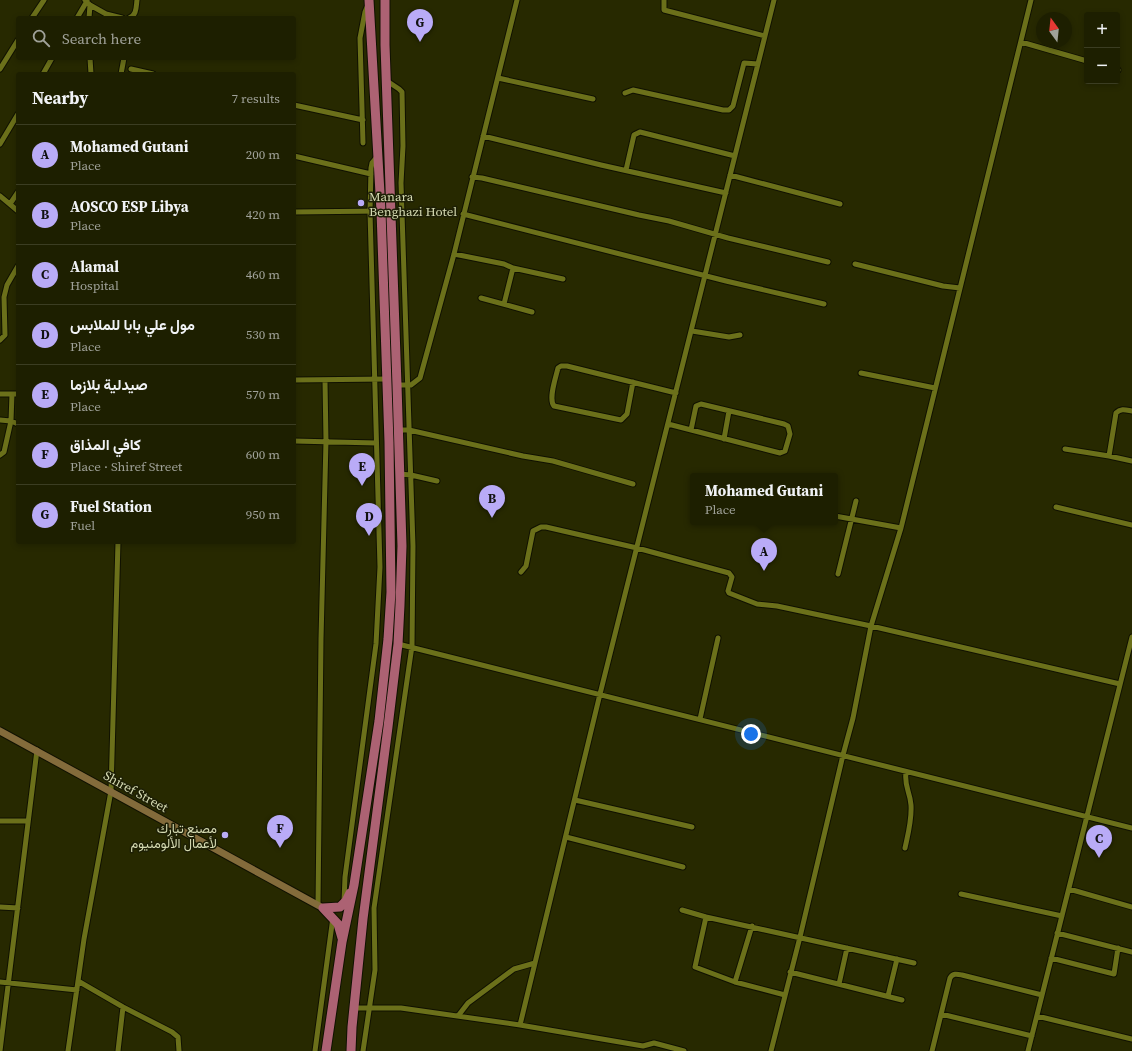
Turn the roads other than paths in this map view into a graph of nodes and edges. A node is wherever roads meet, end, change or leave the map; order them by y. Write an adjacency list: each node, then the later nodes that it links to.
1 (44, 0): 11 (street)
2 (95, 0): 10 (street)
3 (137, 0): 15 (street)
4 (385, 0): 31 (highway)
5 (517, 0): 30 (street)
6 (664, 0): 16 (street)
7 (774, 0): 16 (street)
8 (1031, 0): 17 (street)
9 (369, 1): 36 (street); 41 (highway)
10 (89, 3): 12 (street); 13 (street); 14 (street)
11 (33, 16)
12 (79, 16)
13 (89, 16)
14 (114, 16)
15 (132, 16)
16 (765, 36): 23 (street)
17 (1020, 42): 22 (street); 65 (street)
18 (16, 43): 24 (street)
19 (51, 60): 26 (street)
20 (90, 60): 27 (street)
21 (124, 60): 28 (street)
22 (1084, 60)
23 (758, 64): 32 (street); 42 (street)
24 (0, 69)
25 (131, 69): 29 (street)
26 (44, 72)
27 (91, 72)
28 (121, 72)
29 (144, 72)
30 (498, 78): 33 (street); 37 (street)
31 (387, 81): 79 (highway); 80 (street)
32 (625, 93)
33 (593, 99)
34 (296, 105): 36 (street)
35 (16, 117): 39 (street)
36 (363, 120): 38 (street)
37 (483, 136): 43 (street); 46 (street)
38 (363, 143)
39 (0, 144)
40 (296, 156): 44 (street)
41 (378, 156): 44 (street); 53 (highway)
42 (735, 156): 43 (street); 45 (street)
43 (626, 170): 47 (street)
44 (371, 174): 55 (street)
45 (730, 176): 47 (street); 51 (street)
46 (472, 178): 56 (street); 57 (street)
47 (726, 193): 57 (street)
48 (16, 195): 50 (street)
49 (0, 196): 50 (street)
50 (10, 204): 52 (street)
51 (840, 204)
52 (16, 209)
53 (381, 211): 55 (street); 75 (highway)
54 (296, 212): 55 (street)
55 (370, 212): 74 (street)
56 (463, 214): 58 (street); 63 (street)
57 (715, 234): 59 (street); 63 (street)
58 (454, 254): 61 (street); 80 (street)
59 (828, 262)
60 (855, 264): 65 (street)
61 (513, 268): 64 (street); 67 (street)
62 (16, 269): 72 (street)
63 (706, 276): 68 (street); 70 (street)
64 (563, 279)
65 (960, 288): 81 (street)
66 (481, 298): 67 (street)
67 (504, 304): 69 (street)
68 (824, 304)
69 (532, 312)
70 (692, 331): 71 (street); 82 (street)
71 (740, 335)
72 (0, 340)
73 (861, 373): 81 (street)
74 (374, 379): 75 (street); 77 (street); 97 (street)
75 (387, 379): 103 (highway)
76 (296, 380): 77 (street)
77 (325, 381): 95 (street)
78 (633, 382): 78 (street); 82 (street)
79 (398, 386): 80 (street); 91 (highway)
80 (408, 386): 92 (street)
81 (935, 388): 115 (street)
82 (676, 393): 90 (street)
83 (0, 394): 84 (street)
84 (15, 394): 88 (street)
85 (729, 411): 93 (street); 94 (street); 94 (street)
86 (1132, 411): 100 (street)
87 (0, 420): 88 (street)
88 (11, 421): 89 (street); 99 (street)
89 (16, 423)
90 (668, 424): 93 (street); 119 (street)
91 (398, 430): 92 (street); 104 (highway)
92 (409, 430): 105 (street); 107 (street)
93 (691, 430): 94 (street)
94 (724, 438)
95 (326, 440): 96 (street); 97 (street); 149 (street)
96 (296, 441)
97 (376, 443): 102 (street)
98 (1065, 449): 100 (street)
99 (0, 455)
100 (1109, 456): 101 (street)
101 (1132, 461)
102 (377, 470): 103 (street); 147 (street)
103 (389, 471): 144 (highway)
104 (399, 474): 105 (street); 110 (highway)
105 (411, 475): 106 (street); 111 (street)
106 (438, 480)
107 (633, 484)
108 (856, 501): 113 (street)
109 (1056, 507): 114 (street)
110 (401, 514): 111 (street); 117 (highway)
111 (412, 515): 118 (street)
112 (838, 517): 113 (street)
113 (852, 519): 115 (street); 121 (street)
114 (1132, 525)
115 (901, 528): 122 (street)
116 (118, 544): 134 (street)
117 (402, 546): 118 (street); 125 (highway)
118 (413, 546): 126 (street)
119 (637, 548): 120 (street); 122 (street); 128 (street)
120 (521, 572)
121 (838, 574)
122 (871, 626): 127 (street); 132 (street)
123 (1132, 637): 127 (street)
124 (718, 638): 129 (street)
125 (398, 644): 126 (street); 179 (highway)
126 (412, 646): 128 (street); 180 (street)
127 (1120, 684): 136 (street)
128 (600, 694): 129 (street); 135 (street)
129 (700, 719): 132 (street)
130 (0, 730): 131 (main road, Shiref Street)
131 (37, 750): 134 (main road, Shiref Street); 138 (street)
132 (843, 755): 133 (street); 158 (street)
133 (906, 772): 136 (street); 142 (street)
134 (111, 791): 149 (main road, Shiref Street); 168 (street)
135 (575, 800): 139 (street); 141 (street)
136 (1088, 817): 140 (street); 145 (street)
137 (0, 821): 138 (street)
138 (28, 821): 151 (street)
139 (692, 827)
140 (1132, 828)
141 (566, 837): 143 (street); 166 (street)
142 (905, 848)
143 (683, 867)
144 (354, 885): 147 (highway); 159 (highway)
145 (1069, 889): 150 (street); 153 (street)
146 (961, 894): 153 (street)
147 (343, 904): 149 (highway)
148 (0, 906): 151 (street)
149 (321, 906): 154 (highway)
150 (1132, 906)
151 (18, 908): 171 (street)
152 (682, 910): 155 (street)
153 (1062, 916): 157 (street)
154 (333, 917): 159 (highway); 191 (street)
155 (706, 917): 156 (street); 170 (street)
156 (752, 926): 158 (street); 170 (street)
157 (1057, 933): 161 (street); 163 (street)
158 (800, 937): 160 (street); 167 (street)
159 (342, 942): 192 (highway)
160 (847, 948): 164 (street); 172 (street)
161 (1118, 948): 162 (street); 163 (street)
162 (1132, 952)
163 (1051, 958): 176 (street)
164 (898, 959): 165 (street); 175 (street)
165 (914, 962)
166 (535, 963): 182 (street); 184 (street)
167 (790, 972): 172 (street); 174 (street)
168 (78, 981): 173 (street); 178 (street)
169 (0, 982): 171 (street)
170 (735, 982): 174 (street)
171 (9, 983): 173 (street); 187 (street)
172 (839, 984): 175 (street)
173 (76, 990): 188 (street)
174 (785, 995): 196 (street)
175 (888, 996): 177 (street)
176 (1042, 996): 181 (street); 183 (street)
177 (902, 1000)
178 (124, 1007): 189 (street); 190 (street)
179 (354, 1008): 180 (street); 193 (highway)
180 (368, 1008): 182 (street); 194 (street)
181 (941, 1014): 185 (street); 197 (street)
182 (458, 1016): 184 (street)
183 (1036, 1016): 185 (street); 186 (street)
184 (520, 1024): 195 (street)
185 (1032, 1036): 198 (street)
186 (1132, 1039)
187 (0, 1051)
188 (68, 1051)
189 (118, 1051)
190 (179, 1051)
191 (314, 1051)
192 (326, 1051)
193 (351, 1051)
194 (363, 1051)
195 (684, 1051)
196 (770, 1051)
197 (932, 1051)
198 (1028, 1051)

